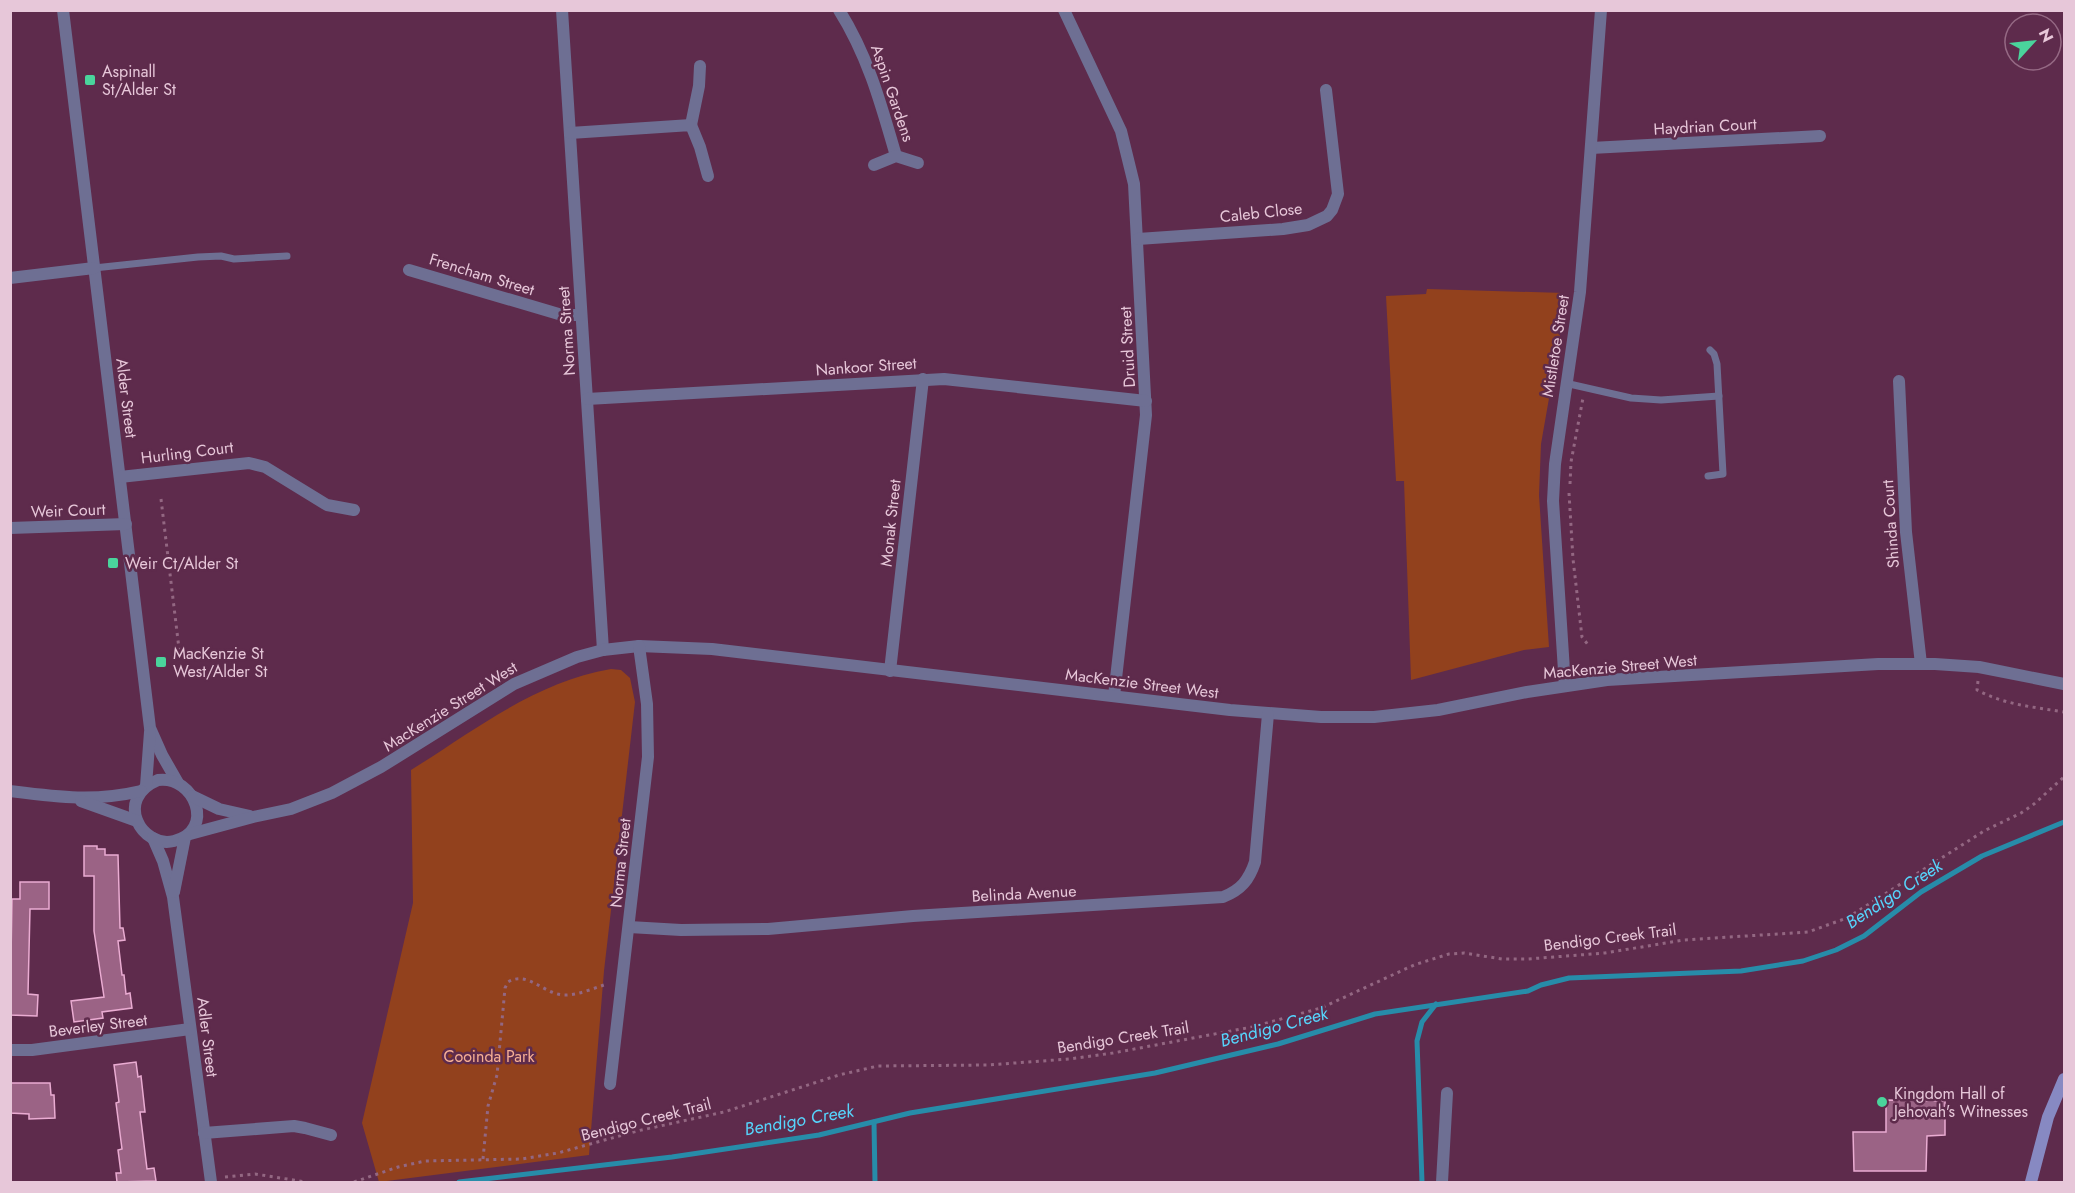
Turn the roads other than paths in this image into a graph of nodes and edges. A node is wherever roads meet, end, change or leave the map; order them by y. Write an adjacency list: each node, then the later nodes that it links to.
1 (63, 10): 18 (street, Alder Street)
2 (562, 10): 9 (street, Norma Street)
3 (839, 10): 12 (street, Aspin Gardens)
4 (1064, 10): 16 (street, Druid Street)
5 (1601, 10): 11 (street, Mistletoe Street)
6 (700, 66): 8 (street)
7 (1326, 90): 16 (street, Caleb Close)
8 (691, 125): 9 (street); 15 (street)
9 (570, 133): 21 (street, Norma Street)
10 (1820, 136): 11 (street, Haydrian Court)
11 (1591, 148): 25 (street, Mistletoe Street)
12 (896, 156): 13 (street, Aspin Gardens); 14 (street, Aspin Gardens)
13 (918, 163)
14 (874, 165)
15 (708, 176)
16 (1138, 239): 28 (street, Druid Street)
17 (287, 256): 18 (lane)
18 (94, 268): 20 (street); 30 (street, Alder Street)
19 (409, 270): 21 (street, Frencham Street)
20 (10, 278)
21 (581, 315): 27 (street, Norma Street)
22 (1710, 350): 26 (lane)
23 (923, 379): 27 (street, Nankoor Street); 28 (street, Nankoor Street); 37 (street, Monak Street)
24 (1899, 381): 36 (street, Shinda Court)
25 (1565, 383): 26 (lane); 39 (street, Mistletoe Street)
26 (1719, 396): 29 (lane)
27 (587, 399): 35 (street, Norma Street)
28 (1146, 401): 40 (street, Druid Street)
29 (1708, 476)
30 (120, 477): 31 (street, Hurling Court); 32 (street, Alder Street)
31 (354, 510)
32 (126, 524): 33 (street, Weir Court); 42 (street, Alder Street)
33 (10, 528)
34 (639, 646): 35 (street, MacKenzie Street West); 37 (street, MacKenzie Street West); 53 (street, Norma Street)
35 (603, 650): 48 (street, MacKenzie Street West)
36 (1921, 664): 38 (street, MacKenzie Street West); 39 (street, MacKenzie Street West)
37 (890, 671): 40 (street, MacKenzie Street West)
38 (2064, 684)
39 (1565, 686): 41 (street, MacKenzie Street West)
40 (1114, 696): 41 (street, MacKenzie Street West)
41 (1268, 714): 53 (street, Belinda Avenue)
42 (150, 728): 43 (street, Alder Street); 44 (street)
43 (178, 783): 44 (street); 46 (street)
44 (144, 788): 47 (street); 49 (street)
45 (10, 791): 47 (street)
46 (192, 796): 48 (street, MacKenzie Street West); 50 (street)
47 (75, 799): 49 (street)
48 (253, 817): 50 (street, MacKenzie Street West)
49 (137, 821): 51 (street)
50 (187, 835): 51 (street); 52 (street, Adler Street)
51 (153, 838): 52 (street, Adler Street)
52 (173, 897): 54 (street, Adler Street)
53 (629, 927): 57 (street, Norma Street)
54 (190, 1029): 55 (street, Beverley Street); 59 (street, Adler Street)
55 (10, 1050)
56 (2064, 1078): 63 (main road)
57 (610, 1084)
58 (1447, 1093): 62 (street)
59 (204, 1133): 60 (street); 61 (street, Adler Street)
60 (331, 1135)
61 (211, 1182)
62 (1442, 1182)
63 (2031, 1182)

